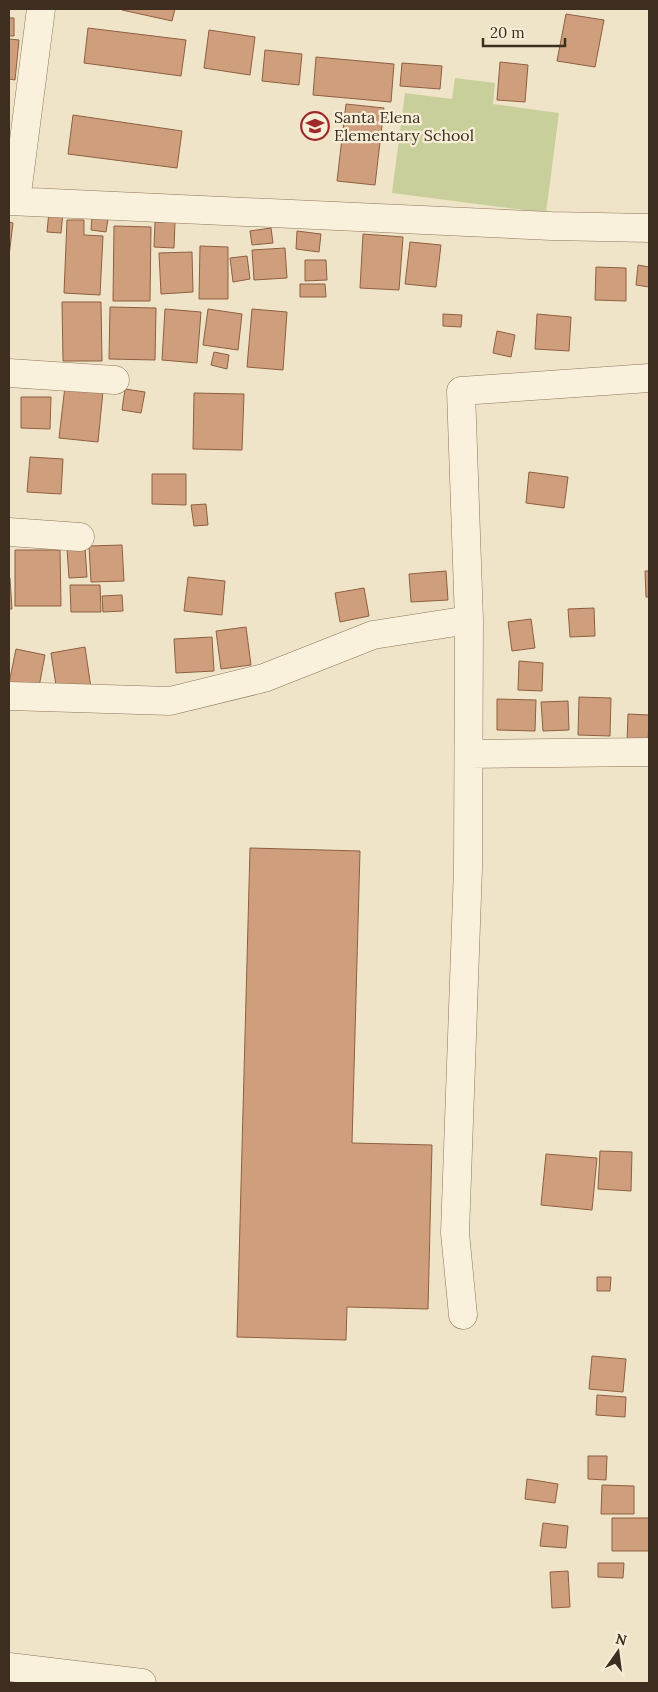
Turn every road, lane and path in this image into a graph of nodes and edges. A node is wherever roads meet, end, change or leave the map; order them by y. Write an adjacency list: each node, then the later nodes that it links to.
1 (41, 9): 2 (street)
2 (12, 201): 3 (street)
3 (649, 228)
4 (9, 373): 6 (street)
5 (649, 378): 9 (street)
6 (115, 380)
7 (9, 532): 8 (street)
8 (80, 537)
9 (469, 620): 10 (street); 12 (street)
10 (9, 696)
11 (649, 752): 12 (street)
12 (468, 754): 13 (street)
13 (463, 1315)
14 (9, 1668): 15 (street)
15 (142, 1683)

